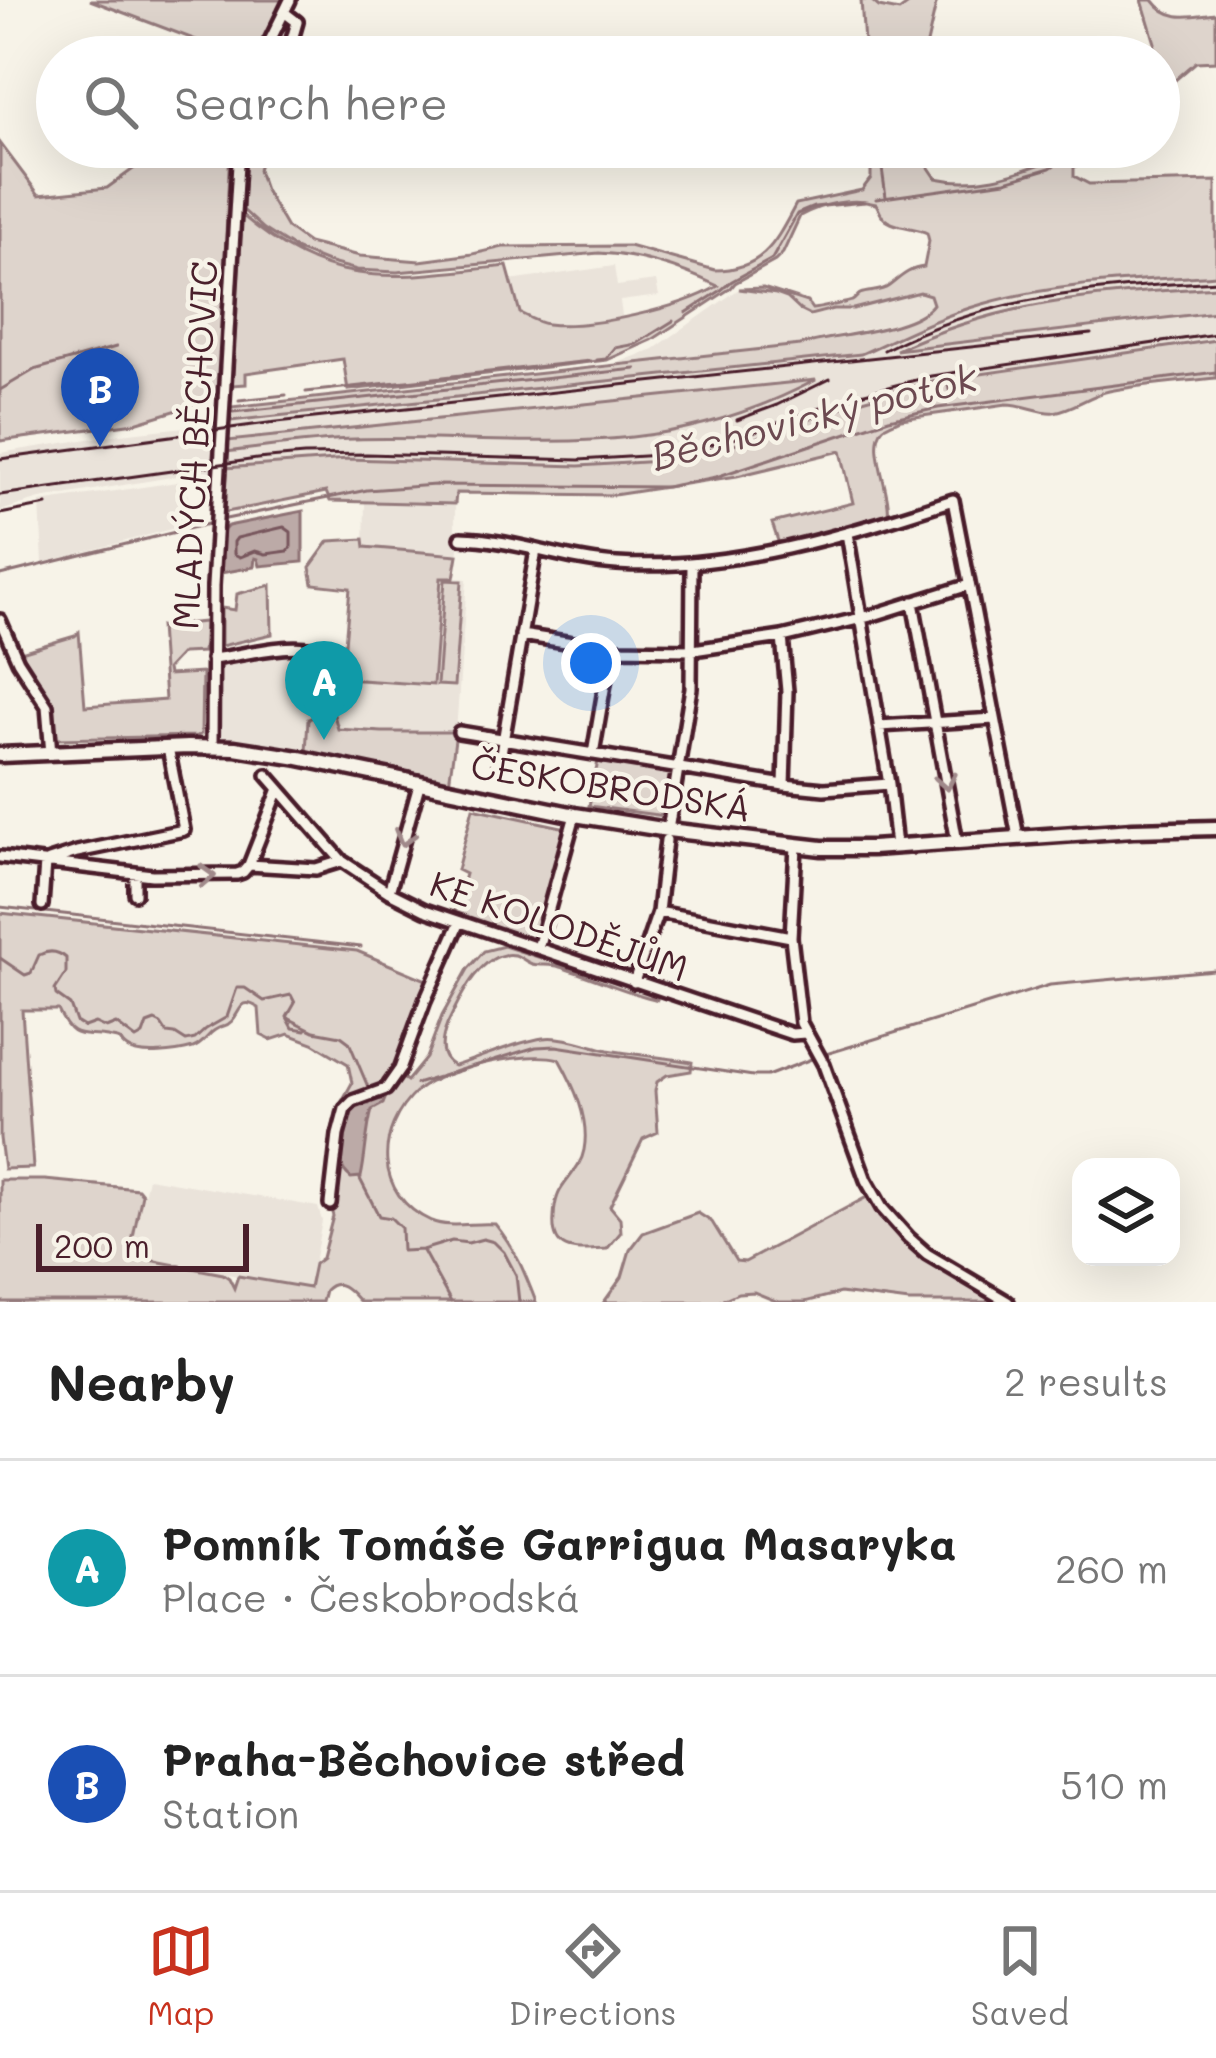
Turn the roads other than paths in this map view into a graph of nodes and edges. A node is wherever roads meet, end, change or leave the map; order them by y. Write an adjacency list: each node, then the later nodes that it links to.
1 (290, 0): 2 (street)
2 (284, 12): 3 (street); 4 (street)
3 (272, 36)
4 (292, 36)
5 (238, 168): 19 (street, MLADÝCH BĚCHOVIC)
6 (848, 533): 9 (street); 10 (street); 12 (street)
7 (462, 537): 8 (street)
8 (536, 550): 9 (street); 14 (street)
9 (692, 563): 17 (street)
10 (969, 585): 11 (street); 22 (street)
11 (913, 602): 12 (street); 23 (street)
12 (862, 618): 15 (street); 24 (street)
13 (0, 620): 18 (street)
14 (521, 635): 16 (street); 26 (street)
15 (782, 637): 17 (street); 37 (street)
16 (611, 649): 17 (street); 30 (street)
17 (692, 650): 33 (street)
18 (16, 655): 20 (street); 29 (street)
19 (212, 659): 21 (street); 27 (street, MLADÝCH BĚCHOVIC)
20 (0, 660)
21 (337, 670)
22 (995, 719): 23 (street); 42 (street)
23 (935, 722): 24 (street); 43 (street, one-way to 43)
24 (879, 726): 35 (street)
25 (459, 732): 26 (street)
26 (503, 739): 30 (street); 32 (street)
27 (212, 747): 28 (main road, ČESKOBRODSKÁ); 36 (main road, ČESKOBRODSKÁ)
28 (168, 748): 29 (main road, ČESKOBRODSKÁ); 48 (street)
29 (51, 754): 31 (main road, ČESKOBRODSKÁ)
30 (593, 754): 33 (street)
31 (0, 755)
32 (499, 765)
33 (678, 769): 37 (street); 41 (street)
34 (268, 775): 38 (street, KE KOLODĚJŮM)
35 (889, 784): 37 (street); 44 (street)
36 (419, 785): 39 (main road, ČESKOBRODSKÁ); 51 (street, one-way to 51)
37 (784, 785)
38 (279, 789): 47 (street, KE KOLODĚJŮM); 49 (street)
39 (575, 815): 41 (main road, ČESKOBRODSKÁ); 57 (street)
40 (1216, 828): 42 (main road, ČESKOBRODSKÁ)
41 (667, 835): 45 (main road, ČESKOBRODSKÁ); 54 (street)
42 (1018, 837): 43 (main road, ČESKOBRODSKÁ)
43 (957, 842): 44 (main road, ČESKOBRODSKÁ)
44 (896, 846): 45 (main road, ČESKOBRODSKÁ)
45 (796, 847): 56 (street)
46 (0, 856): 48 (street)
47 (341, 861): 49 (street); 51 (street, KE KOLODĚJŮM)
48 (45, 862): 50 (street); 53 (street)
49 (249, 865): 50 (street, one-way to 49)
50 (135, 873): 52 (street)
51 (389, 892): 55 (street, KE KOLODĚJŮM)
52 (135, 894)
53 (42, 905)
54 (658, 912): 56 (street); 58 (street)
55 (460, 922): 57 (street, KE KOLODĚJŮM); 60 (street)
56 (791, 937): 59 (street)
57 (538, 948): 58 (street, KE KOLODĚJŮM)
58 (634, 982): 59 (street, KE KOLODĚJŮM)
59 (805, 1033): 61 (street)
60 (330, 1204)
61 (1008, 1302)

